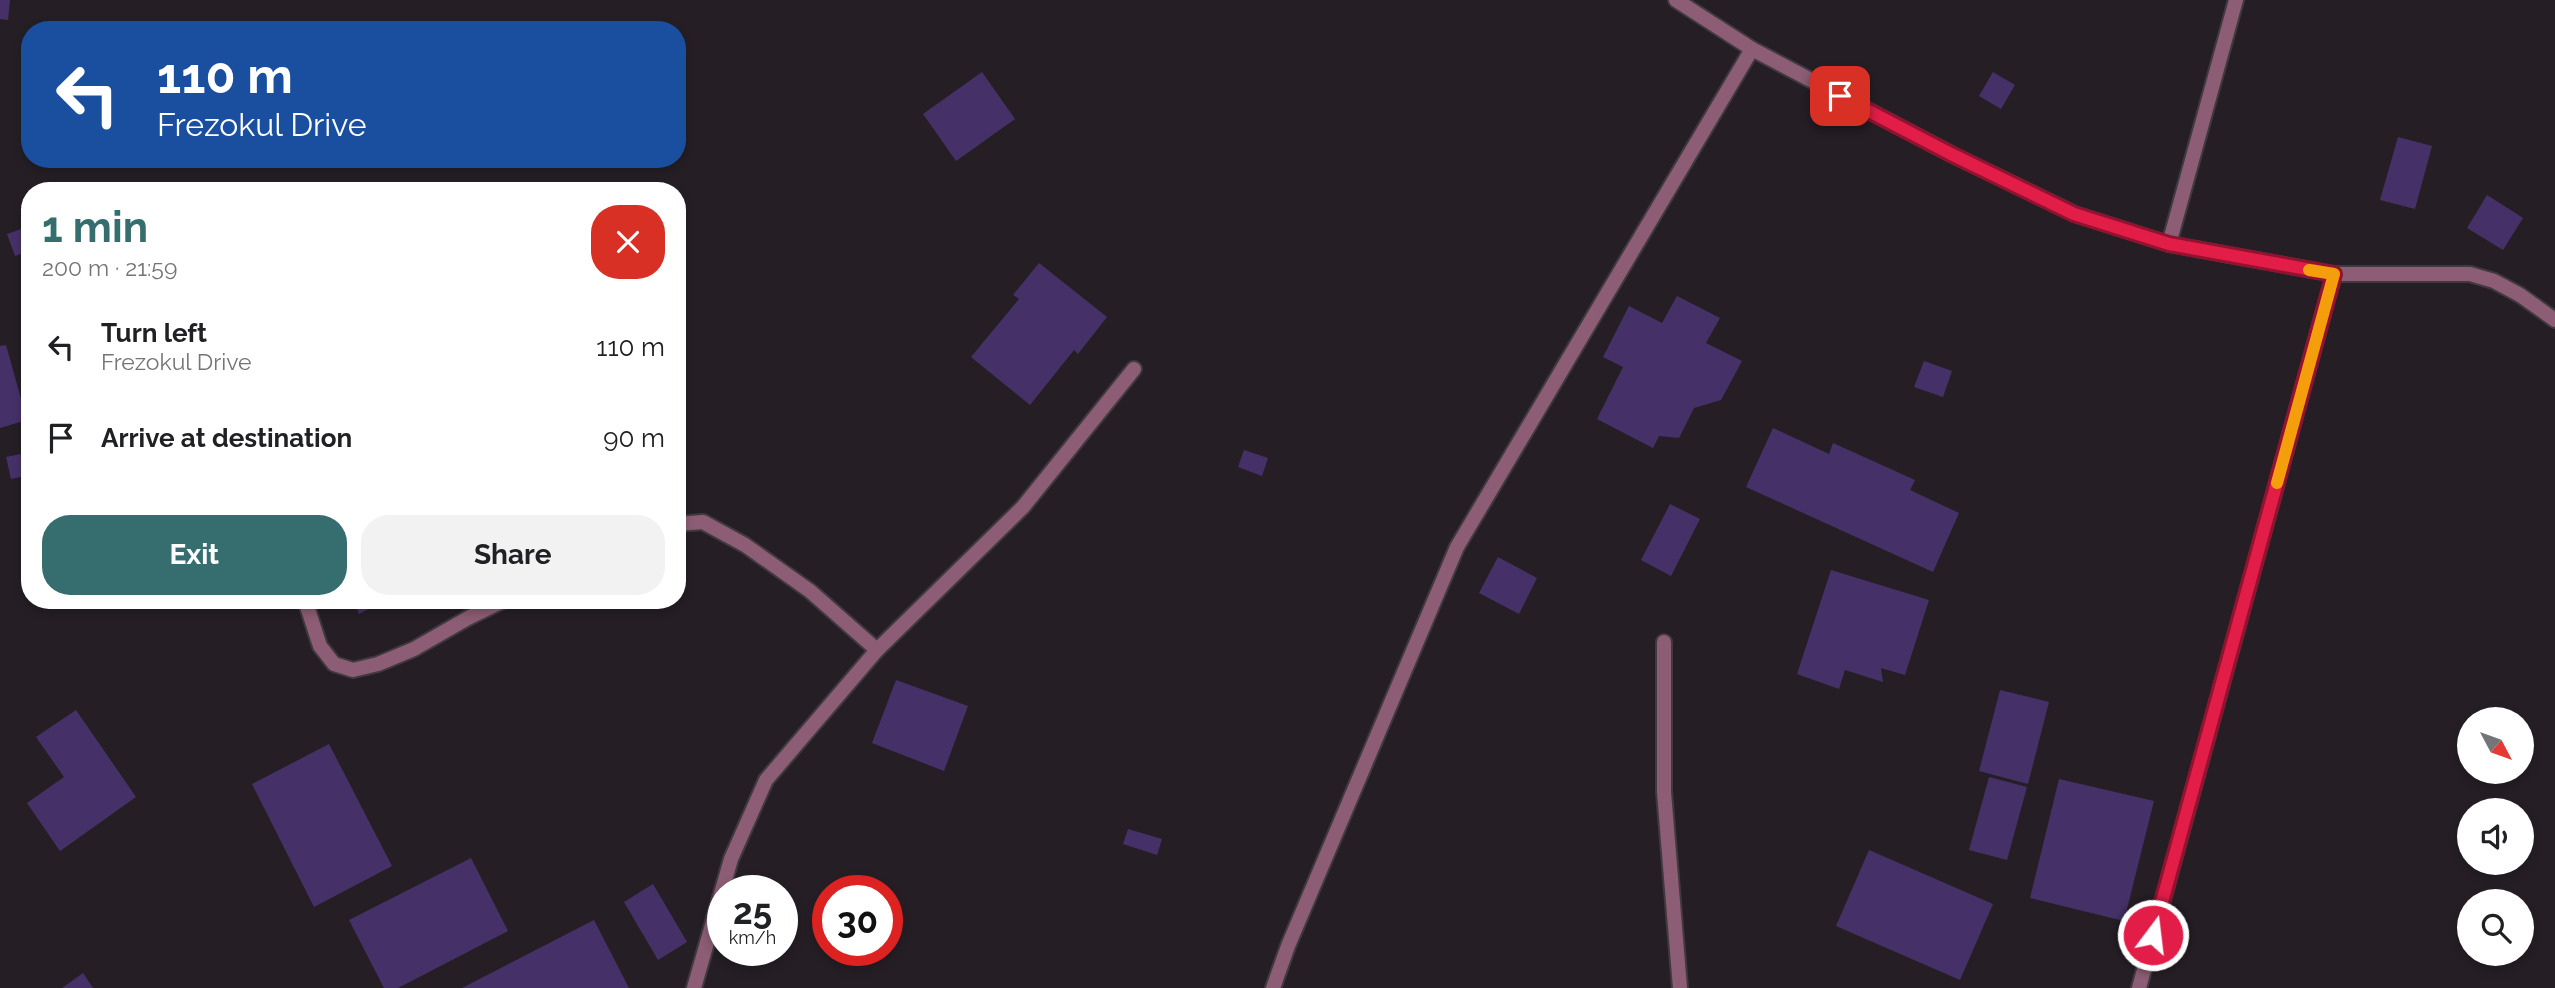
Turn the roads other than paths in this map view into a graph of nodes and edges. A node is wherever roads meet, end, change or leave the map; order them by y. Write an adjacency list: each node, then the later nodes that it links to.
1 (1675, 0): 3 (street)
2 (2236, 0): 4 (street)
3 (1752, 49): 4 (street); 14 (street)
4 (2169, 244): 5 (street)
5 (2334, 274): 6 (street); 16 (street)
6 (2555, 320)
7 (1134, 369): 12 (street)
8 (686, 523): 12 (street)
9 (308, 609): 10 (street)
10 (486, 609)
11 (1664, 642): 15 (street)
12 (877, 650): 13 (street)
13 (694, 988)
14 (1273, 988)
15 (1680, 988)
16 (2138, 988)

